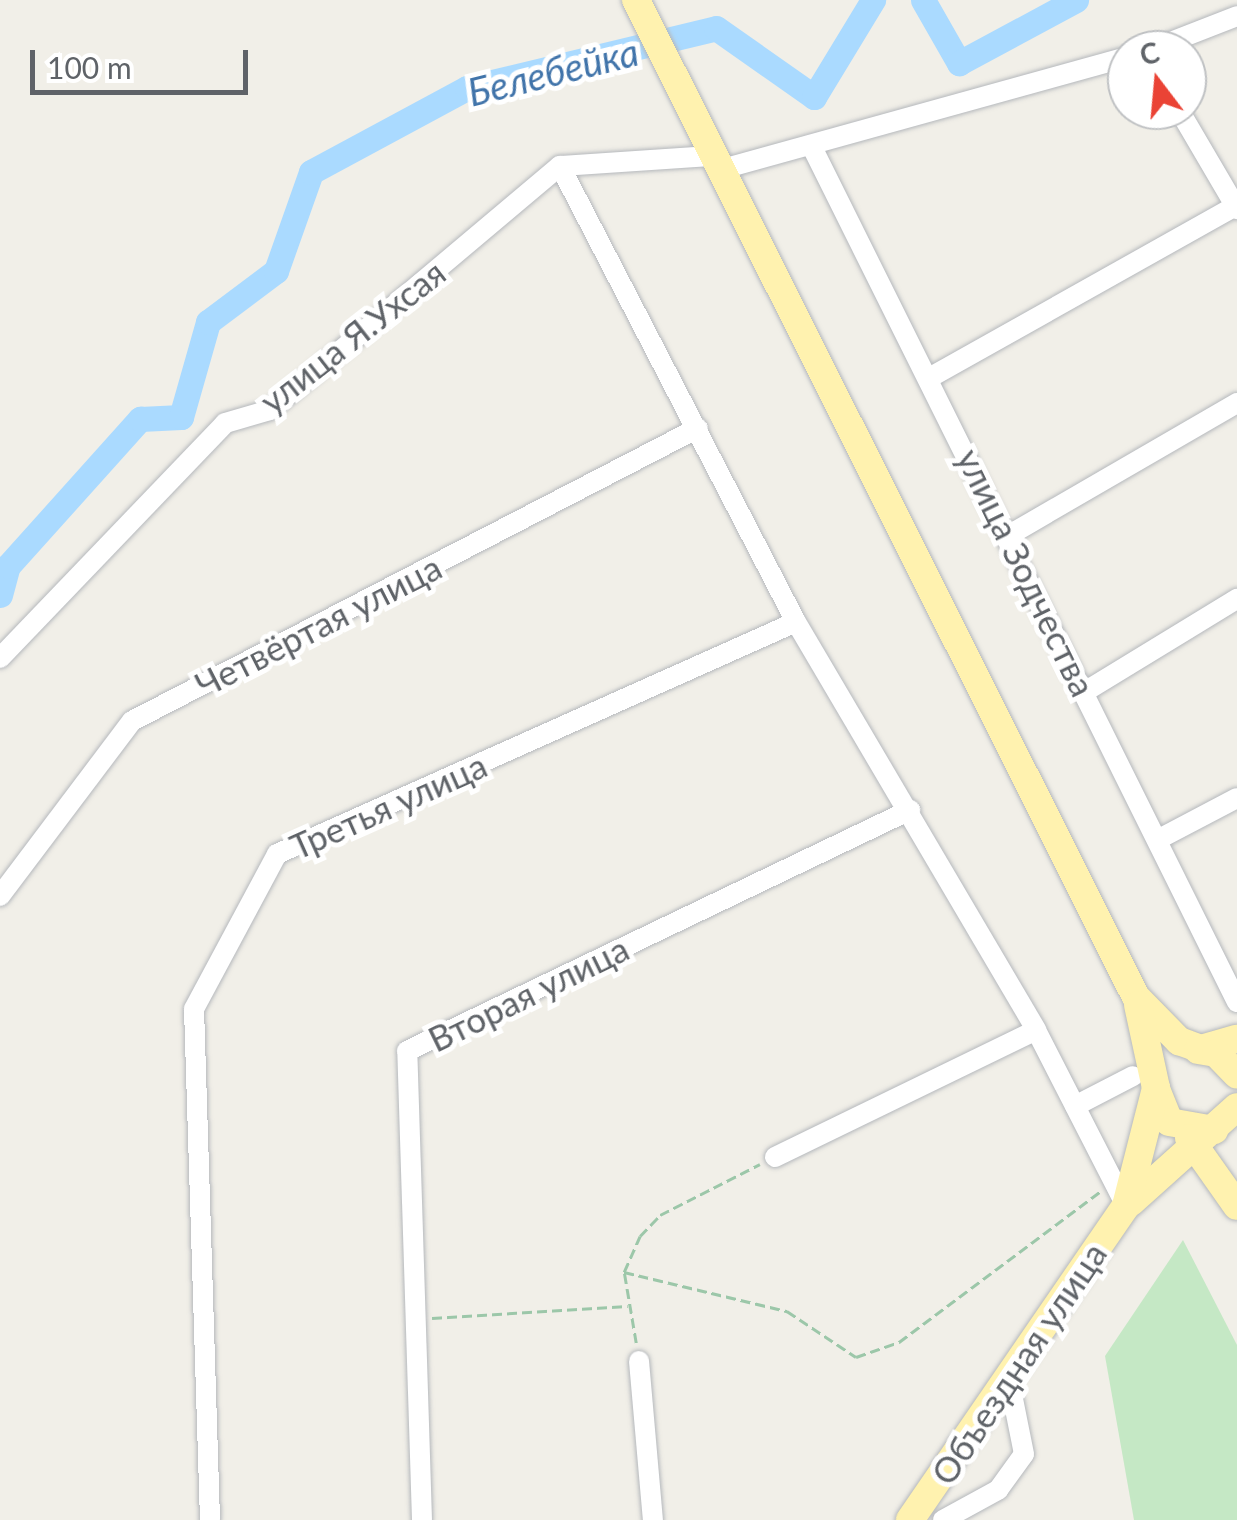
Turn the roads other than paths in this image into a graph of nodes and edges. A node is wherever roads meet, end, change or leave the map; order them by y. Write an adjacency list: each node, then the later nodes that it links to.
1 (641, 10): 7 (main road)
2 (1237, 16): 3 (street)
3 (1201, 30)
4 (1107, 63): 6 (street)
5 (1191, 130): 9 (street)
6 (811, 144): 7 (street); 10 (street, улица Зодчества)
7 (715, 163): 8 (street); 22 (main road)
8 (560, 166): 12 (street); 16 (street, улица Я.Ухсая)
9 (1236, 206): 10 (street)
10 (929, 378): 13 (street, улица Зодчества)
11 (1237, 403): 13 (street)
12 (698, 428): 15 (street); 21 (street, Четвёртая улица)
13 (1011, 534): 17 (street, улица Зодчества)
14 (1237, 599): 17 (street)
15 (796, 622): 19 (street); 37 (street, Третья улица)
16 (0, 658)
17 (1086, 692): 20 (street, улица Зодчества)
18 (1237, 798): 20 (street)
19 (910, 810): 24 (street); 38 (street, Вторая улица)
20 (1157, 840): 23 (street, улица Зодчества)
21 (0, 896)
22 (1136, 996): 26 (main road); 28 (main road)
23 (1237, 1002)
24 (1036, 1030): 29 (street); 32 (street)
25 (1237, 1039): 26 (main road)
26 (1201, 1049): 27 (main road); 28 (main road)
27 (1237, 1075)
28 (1144, 1082): 29 (street); 31 (main road); 33 (main road)
29 (1075, 1106): 33 (street)
30 (1237, 1107): 31 (main road)
31 (1198, 1138): 33 (main road); 34 (main road)
32 (774, 1157)
33 (1119, 1194): 36 (main road, Объездная улица)
34 (1237, 1206)
35 (639, 1361): 39 (street)
36 (1008, 1374): 40 (main road, Объездная улица); 41 (street)
37 (210, 1520)
38 (422, 1520)
39 (653, 1520)
40 (910, 1520)
41 (943, 1520)

